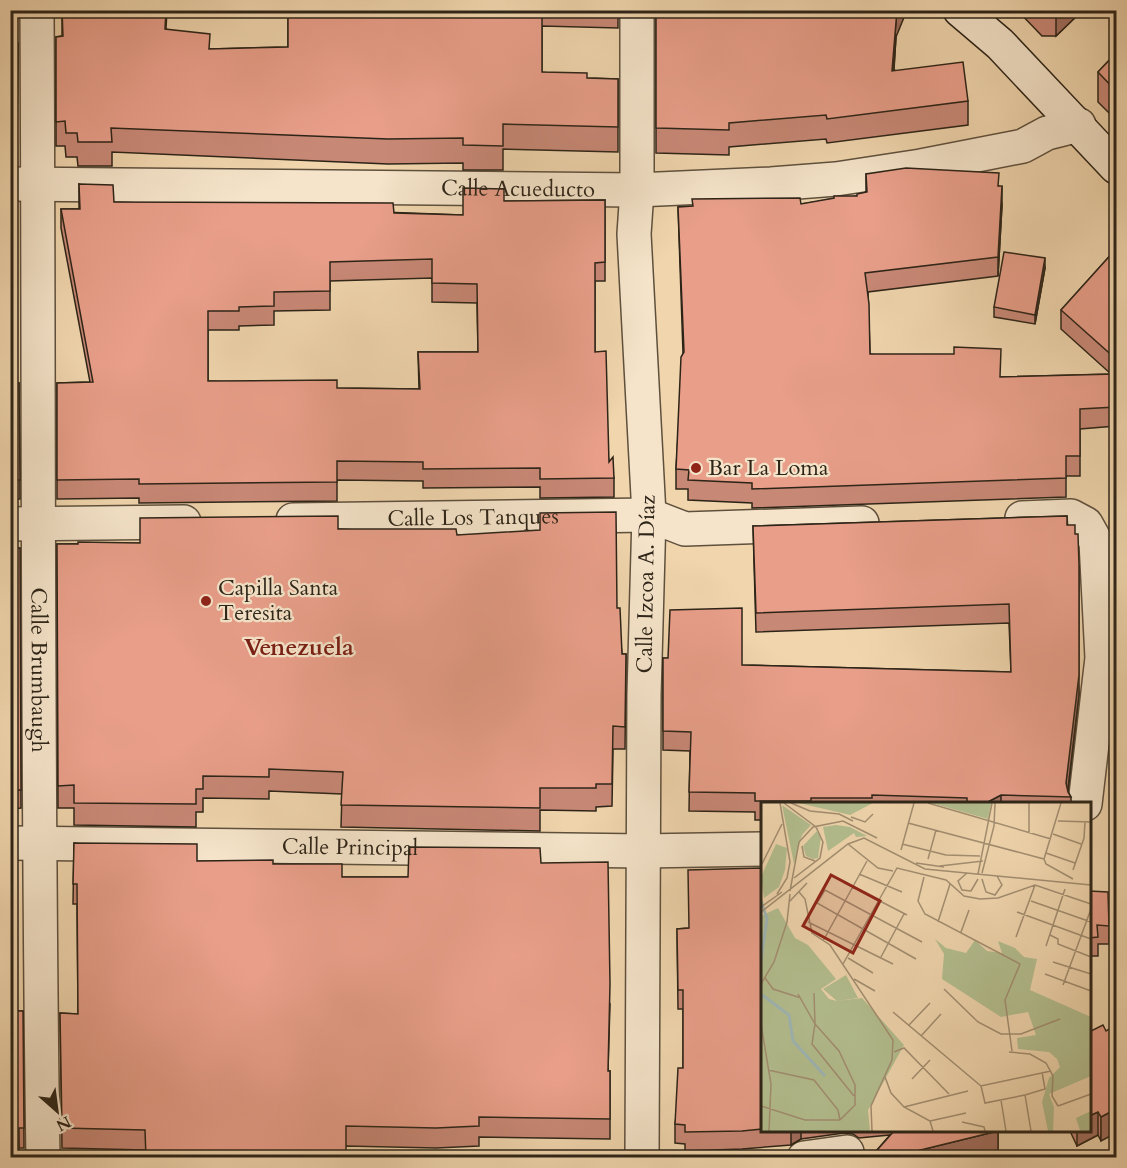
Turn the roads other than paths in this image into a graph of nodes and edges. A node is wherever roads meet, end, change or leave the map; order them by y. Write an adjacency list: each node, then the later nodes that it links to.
1 (37, 10): 6 (street, Calle Brumbaugh)
2 (637, 10): 7 (street, Calle Izcoa A. Díaz)
3 (960, 10): 4 (street)
4 (1079, 126): 5 (street); 7 (street, Calle Acueducto)
5 (1116, 166)
6 (24, 184): 7 (street, Calle Acueducto); 13 (street, Calle Brumbaugh)
7 (637, 190): 8 (street, Calle Izcoa A. Díaz)
8 (649, 515): 11 (street, Calle Los Tanques); 12 (street, Calle Los Tanques); 17 (street, Calle Izcoa A. Díaz)
9 (993, 519): 14 (street)
10 (215, 521): 13 (street)
11 (263, 521)
12 (886, 522)
13 (25, 525): 15 (street, Calle Brumbaugh)
14 (1085, 802)
15 (24, 844): 17 (street, Calle Principal); 19 (street, Calle Brumbaugh)
16 (761, 849): 17 (street, Calle Principal)
17 (643, 851): 20 (street, Calle Izcoa A. Díaz)
18 (847, 1152): 21 (street)
19 (43, 1158)
20 (642, 1158)
21 (804, 1158)

